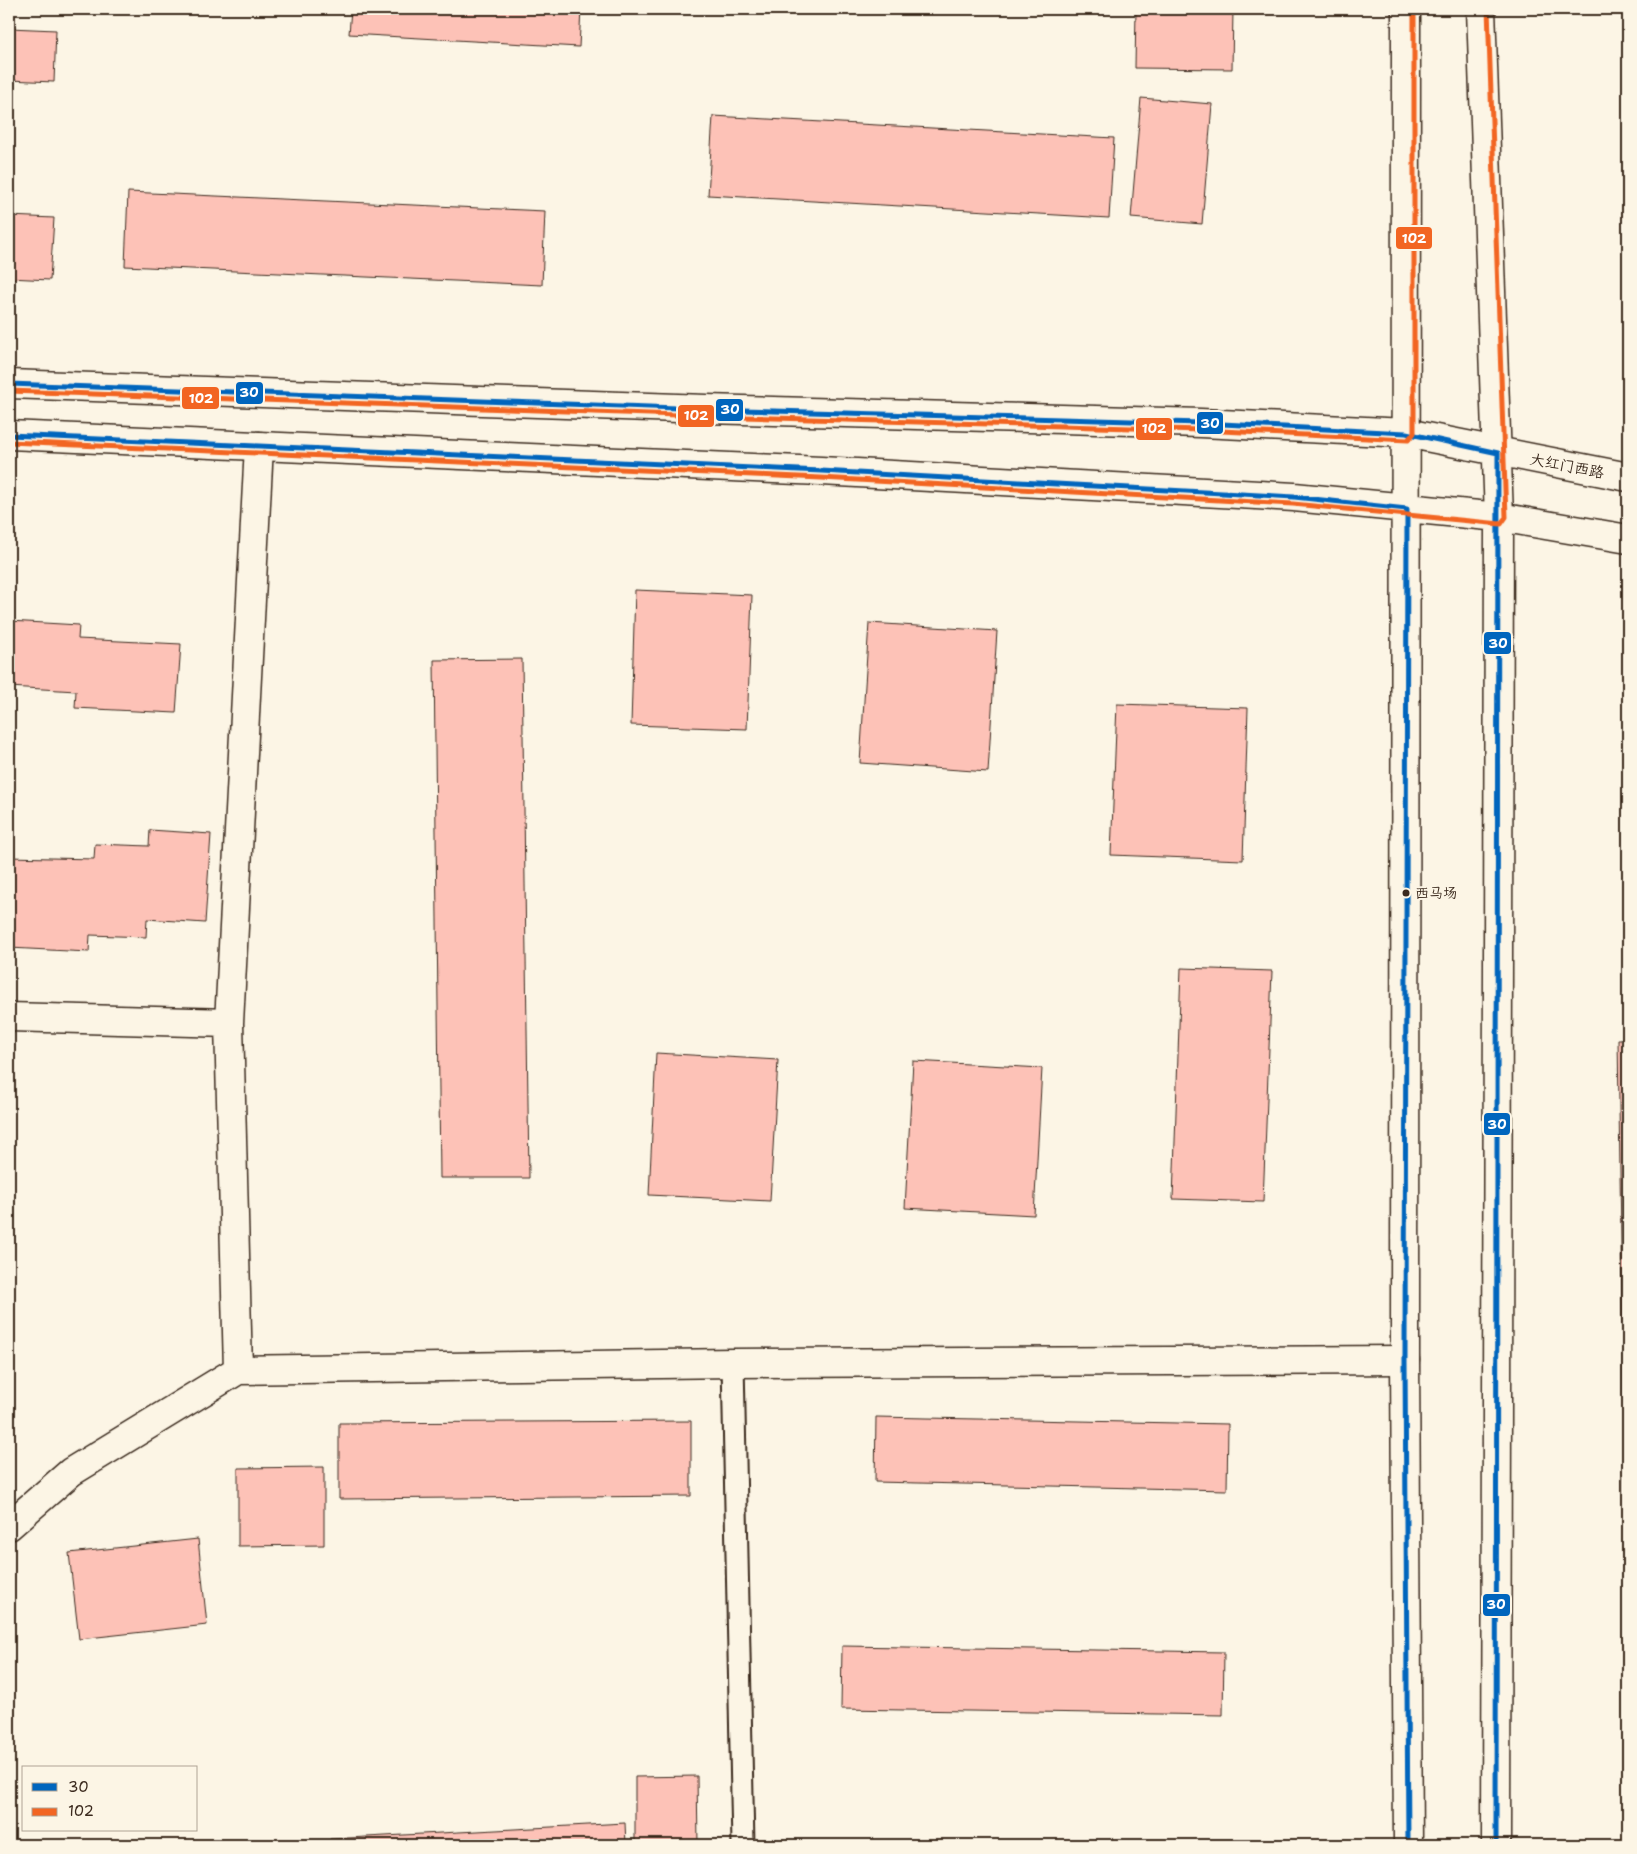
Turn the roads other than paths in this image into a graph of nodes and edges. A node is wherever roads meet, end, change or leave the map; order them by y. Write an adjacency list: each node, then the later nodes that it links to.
1 (1406, 9): 4 (street)
2 (1482, 9): 7 (street)
3 (9, 384): 4 (street, 大红门西路)
4 (1406, 433): 7 (street, 大红门西路); 9 (street)
5 (9, 435): 6 (street)
6 (259, 446): 9 (street); 13 (street)
7 (1498, 453): 8 (street, 大红门西路); 10 (street)
8 (1628, 477)
9 (1407, 509): 10 (street); 14 (street)
10 (1499, 516): 11 (street); 20 (street)
11 (1628, 540)
12 (9, 1017): 13 (street)
13 (229, 1023): 16 (street)
14 (1405, 1360): 15 (street); 19 (street)
15 (733, 1363): 16 (street); 18 (lane)
16 (238, 1370): 17 (street)
17 (9, 1526)
18 (743, 1845)
19 (1408, 1845)
20 (1496, 1845)

